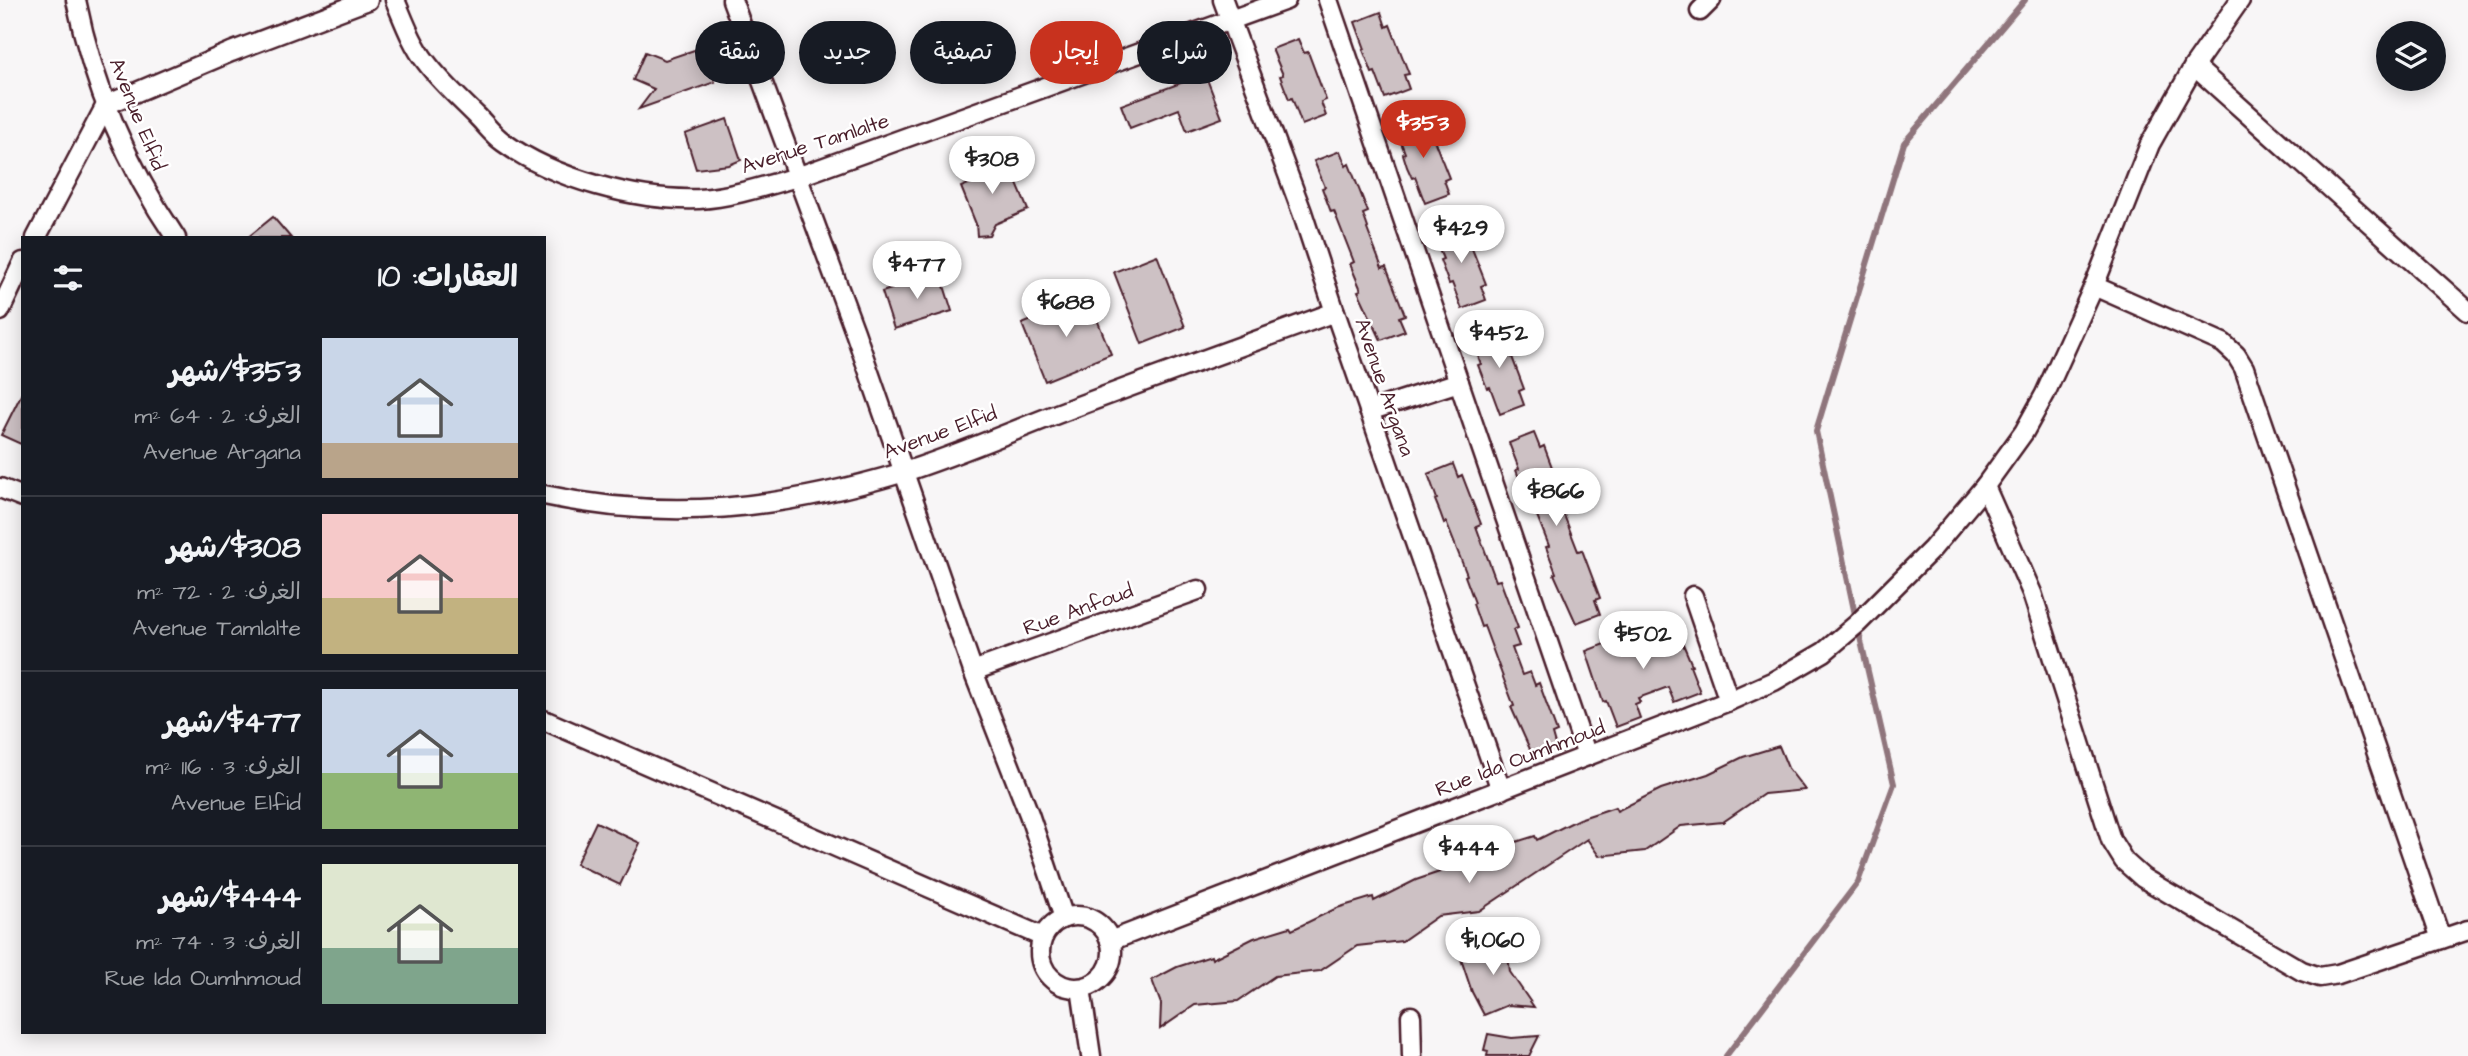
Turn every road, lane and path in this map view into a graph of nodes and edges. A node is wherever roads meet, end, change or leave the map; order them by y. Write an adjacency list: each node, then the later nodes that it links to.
1 (76, 0): 11 (street, Avenue Elfid)
2 (368, 0): 11 (street)
3 (395, 0): 12 (street, Avenue Tamlalte)
4 (732, 0): 12 (street)
5 (1223, 0): 9 (street, Avenue Argana)
6 (1286, 0): 9 (street, Avenue Tamlalte)
7 (1328, 0): 20 (street)
8 (2241, 0): 10 (street, Rue Ida Oumhmoud)
9 (1230, 20): 12 (street, Avenue Tamlalte); 19 (street, Avenue Argana)
10 (2194, 66): 16 (street, Rue Ida Oumhmoud); 18 (street)
11 (106, 105): 13 (street); 14 (street, Avenue Elfid)
12 (797, 177): 22 (street)
13 (37, 236)
14 (175, 236)
15 (21, 266): 17 (street)
16 (2094, 286): 23 (street, Rue Ida Oumhmoud); 37 (street)
17 (0, 311)
18 (2468, 311)
19 (1335, 312): 21 (street, Avenue Argana); 22 (street, Avenue Elfid)
20 (1459, 382): 21 (street); 32 (street)
21 (1369, 411): 33 (street, Avenue Argana)
22 (902, 472): 25 (street, Avenue Elfid); 29 (street)
23 (1985, 486): 30 (street, Rue Ida Oumhmoud); 37 (street)
24 (0, 488): 26 (street)
25 (546, 495)
26 (21, 496)
27 (1198, 590): 29 (street, Rue Anfoud)
28 (1693, 596): 30 (street)
29 (973, 671): 34 (street)
30 (1729, 701): 32 (street, Rue Ida Oumhmoud)
31 (546, 721): 36 (street)
32 (1587, 756): 33 (street, Rue Ida Oumhmoud)
33 (1501, 790): 38 (street, Rue Ida Oumhmoud)
34 (1064, 918): 36 (street); 38 (street)
35 (2468, 930): 37 (street)
36 (1043, 937): 39 (street)
37 (2441, 939)
38 (1110, 941): 39 (street)
39 (1081, 988): 41 (street)
40 (1411, 1016): 42 (street)
41 (1091, 1056)
42 (1412, 1056)

